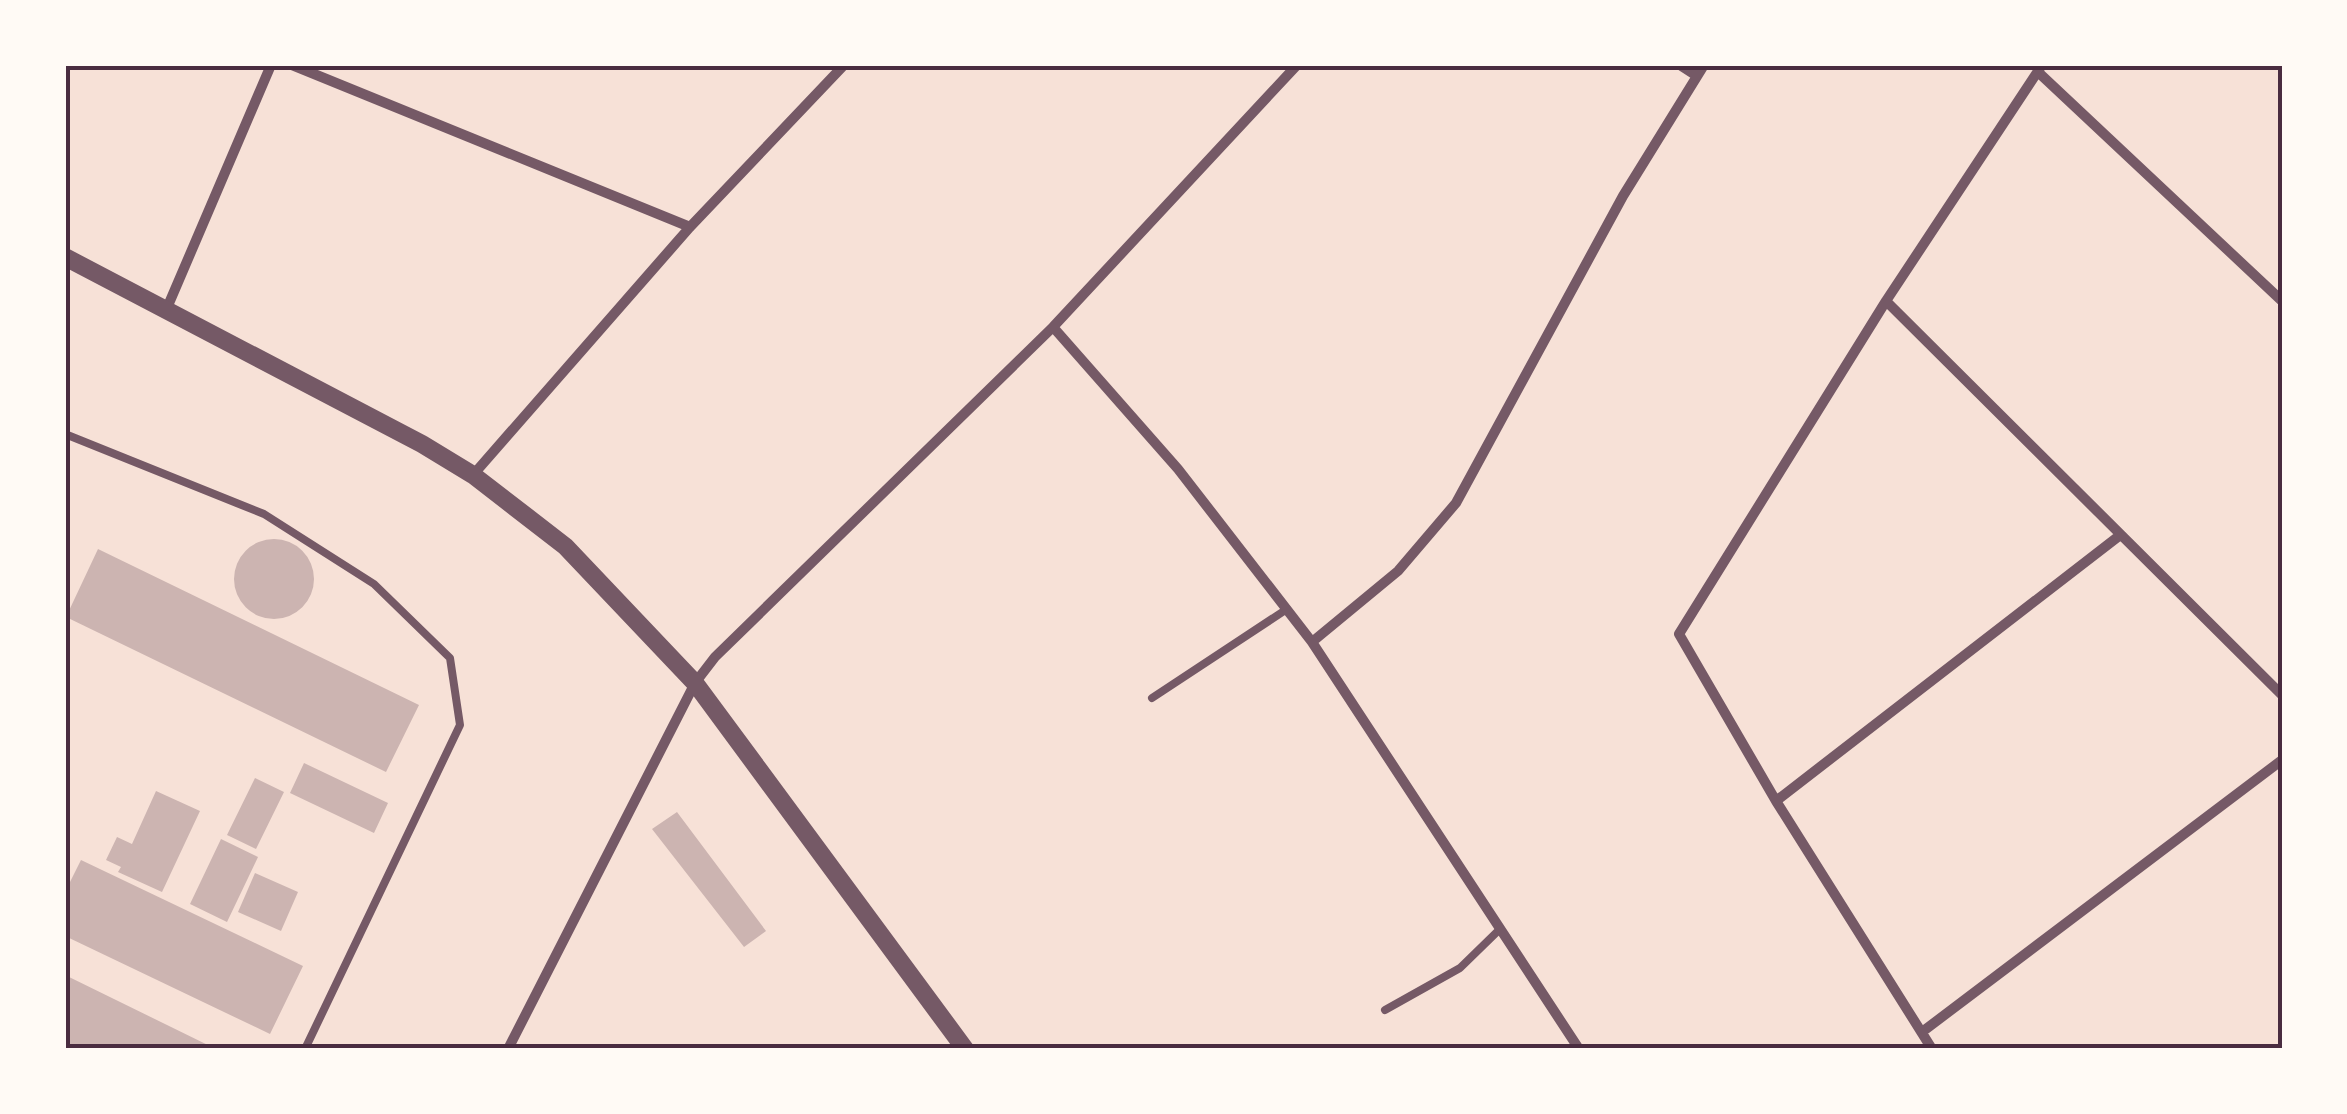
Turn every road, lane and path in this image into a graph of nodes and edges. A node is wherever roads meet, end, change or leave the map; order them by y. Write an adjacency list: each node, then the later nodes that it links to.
1 (271, 65): 14 (street)
2 (292, 65): 10 (street)
3 (824, 65): 7 (street)
4 (1296, 65): 15 (street)
5 (1680, 65): 9 (street)
6 (1704, 65): 9 (street)
7 (842, 68): 10 (street)
8 (2040, 69): 12 (street); 13 (street)
9 (1697, 76): 20 (street)
10 (690, 228): 17 (street)
11 (65, 258): 14 (street)
12 (1886, 300): 18 (street); 25 (street)
13 (2282, 301)
14 (166, 308): 17 (street)
15 (1053, 327): 19 (street); 21 (street)
16 (65, 434): 29 (lane)
17 (473, 475): 21 (street)
18 (2119, 536): 22 (street); 25 (street)
19 (1287, 610): 20 (street); 23 (lane)
20 (1312, 642): 26 (street)
21 (694, 683): 30 (street); 31 (street)
22 (2282, 695)
23 (1152, 698)
24 (2282, 760): 28 (street)
25 (1776, 801): 28 (street)
26 (1500, 929): 27 (lane); 32 (street)
27 (1385, 1010)
28 (1922, 1032): 33 (street)
29 (305, 1049)
30 (508, 1049)
31 (964, 1049)
32 (1580, 1049)
33 (1932, 1049)

